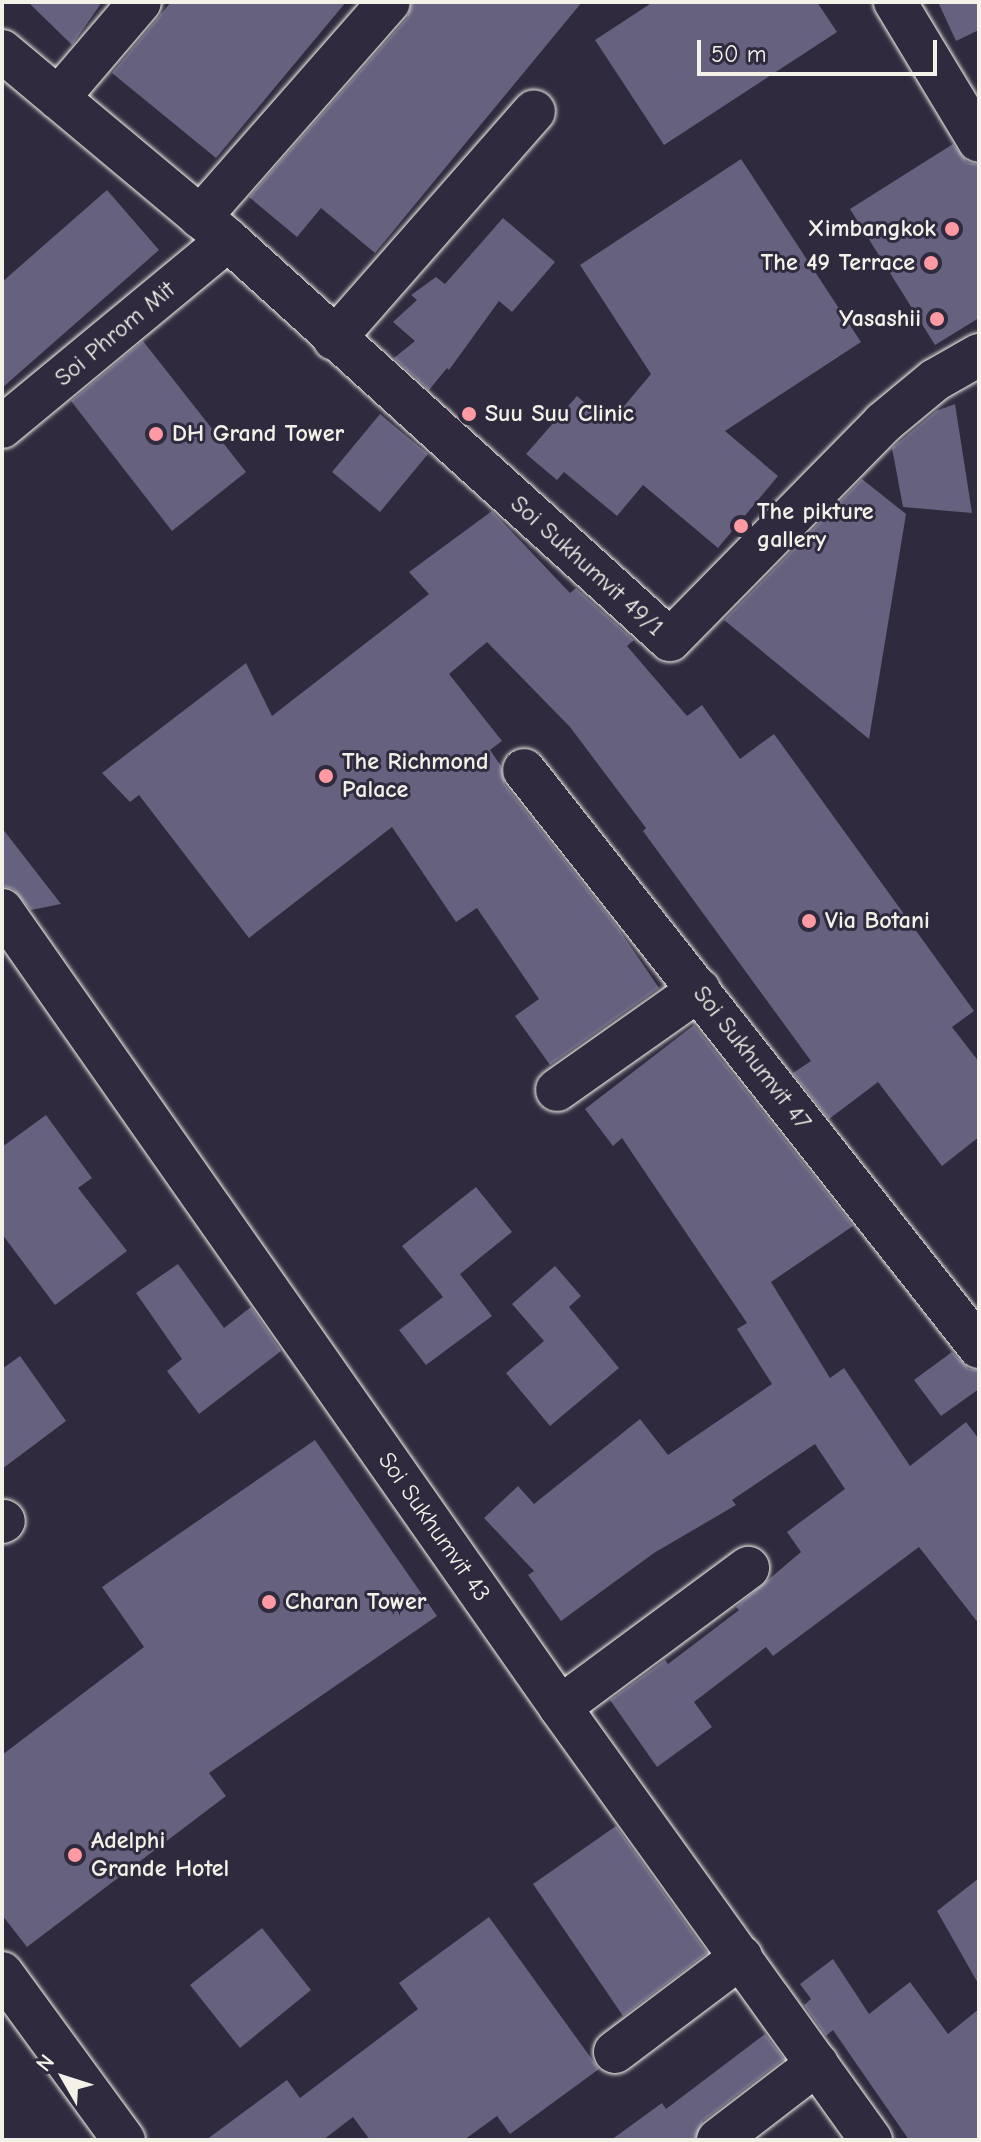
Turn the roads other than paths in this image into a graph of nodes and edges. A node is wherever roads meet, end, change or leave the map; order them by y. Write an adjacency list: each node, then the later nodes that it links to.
1 (140, 2): 5 (street)
2 (389, 2): 8 (street, Soi Phrom Mit)
3 (895, 2): 7 (street)
4 (2, 51): 5 (street, Soi Sukhumvit 49/1)
5 (58, 98): 8 (street, Soi Sukhumvit 49/1)
6 (534, 111): 9 (street)
7 (979, 141)
8 (214, 229): 9 (street, Soi Sukhumvit 49/1); 11 (street, Soi Phrom Mit)
9 (334, 339): 10 (street, Soi Sukhumvit 49/1)
10 (979, 355)
11 (2, 427)
12 (524, 770): 14 (street, Soi Sukhumvit 47)
13 (2, 910): 18 (street, Soi Sukhumvit 43)
14 (699, 990): 15 (street); 16 (street, Soi Sukhumvit 47)
15 (557, 1090)
16 (979, 1347)
17 (748, 1568): 18 (street)
18 (560, 1707): 19 (street, Soi Sukhumvit 43)
19 (741, 1957): 21 (street); 22 (street, Soi Sukhumvit 43)
20 (2, 1973): 23 (street)
21 (615, 2052)
22 (817, 2064): 24 (street); 25 (street, Soi Sukhumvit 43)
23 (124, 2140)
24 (718, 2140)
25 (871, 2140)

